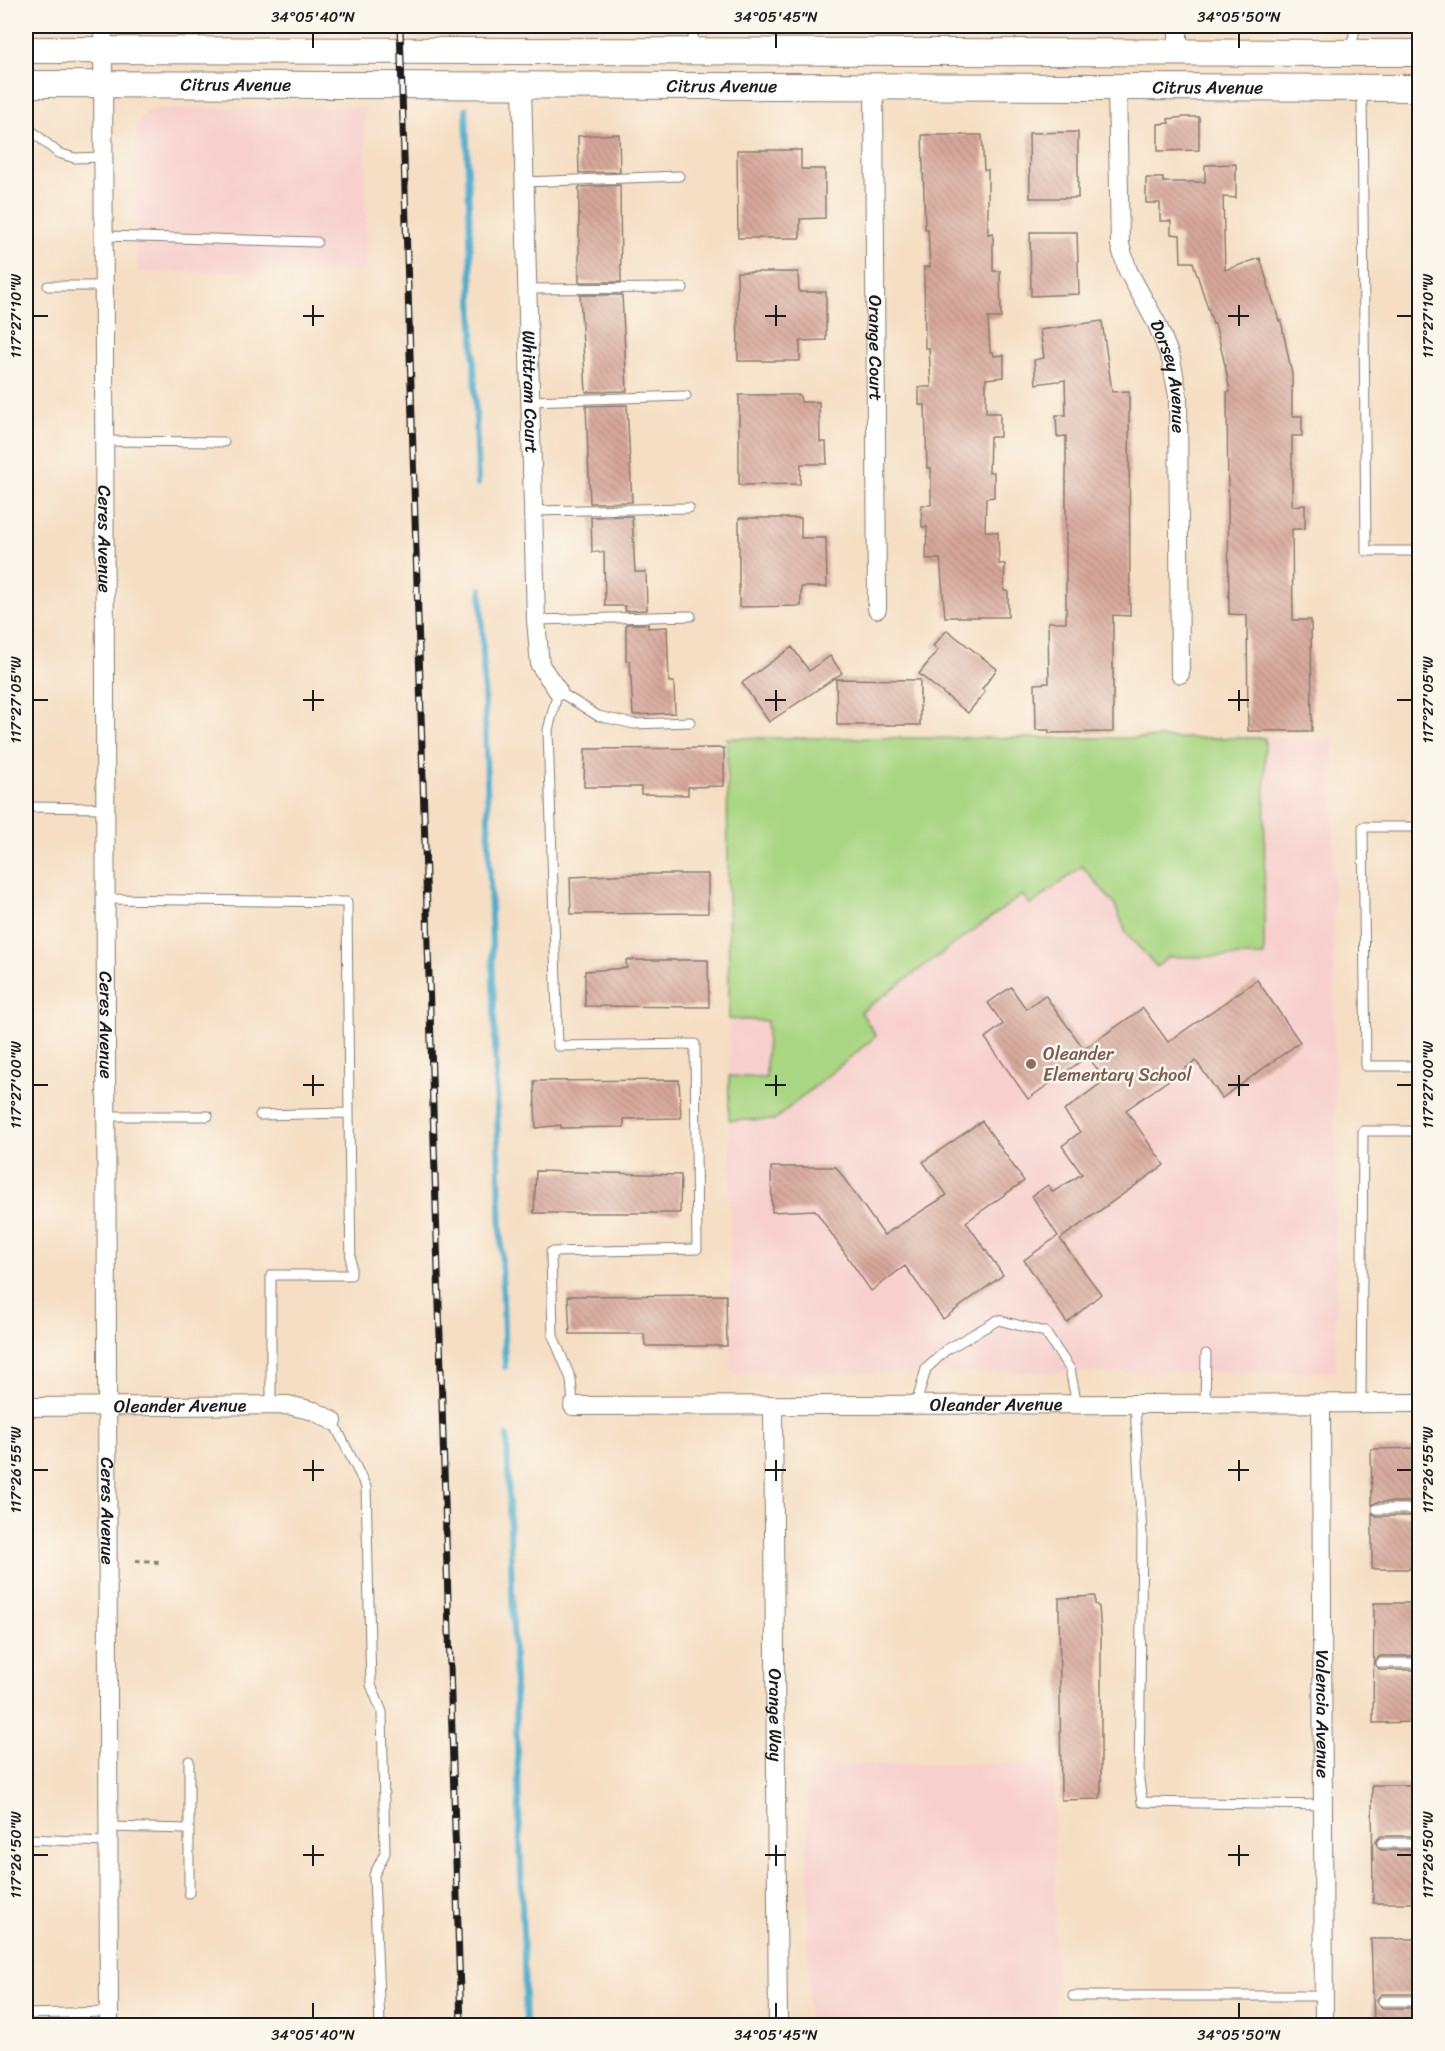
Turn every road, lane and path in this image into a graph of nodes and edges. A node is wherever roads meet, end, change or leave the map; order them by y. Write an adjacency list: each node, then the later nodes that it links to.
1 (693, 26): 6 (lane)
2 (1178, 26): 7 (street)
3 (1356, 26): 8 (lane)
4 (103, 38): 5 (main road, Citrus Avenue); 6 (main road, Citrus Avenue); 10 (street, Ceres Avenue)
5 (26, 50)
6 (693, 52): 7 (main road, Citrus Avenue)
7 (1178, 53): 8 (main road, Citrus Avenue)
8 (1349, 53): 9 (main road, Citrus Avenue)
9 (1419, 53)
10 (103, 83): 11 (main road, Citrus Avenue); 12 (main road, Citrus Avenue); 18 (street, Ceres Avenue)
11 (26, 84)
12 (522, 86): 13 (main road, Citrus Avenue); 20 (street, Whittram Court)
13 (874, 87): 14 (main road, Citrus Avenue); 34 (street, Orange Court)
14 (1117, 87): 15 (main road, Citrus Avenue); 37 (street, Dorsey Avenue)
15 (1362, 88): 16 (main road, Citrus Avenue); 33 (lane)
16 (1419, 88)
17 (26, 126): 18 (lane)
18 (103, 157): 21 (street, Ceres Avenue)
19 (679, 176): 20 (lane)
20 (524, 182): 26 (street, Whittram Court)
21 (104, 236): 22 (lane); 24 (street, Ceres Avenue)
22 (317, 242)
23 (48, 286): 24 (lane)
24 (104, 286): 29 (street, Ceres Avenue)
25 (683, 288): 26 (lane)
26 (527, 289): 28 (street, Whittram Court)
27 (686, 396): 28 (lane)
28 (530, 401): 32 (street, Whittram Court)
29 (104, 441): 30 (lane); 41 (street, Ceres Avenue)
30 (224, 442)
31 (689, 508): 32 (lane)
32 (533, 512): 36 (street, Whittram Court)
33 (1419, 550)
34 (877, 609)
35 (691, 616): 36 (lane)
36 (536, 620): 38 (street, Whittram Court)
37 (1180, 674)
38 (558, 691): 39 (lane); 60 (lane)
39 (690, 722)
40 (26, 807): 41 (lane)
41 (105, 808): 43 (street, Ceres Avenue)
42 (1419, 827): 44 (lane)
43 (105, 899): 45 (lane); 47 (street, Ceres Avenue)
44 (1419, 1066)
45 (348, 1113): 46 (lane); 59 (lane)
46 (260, 1115)
47 (106, 1116): 48 (lane); 58 (street, Ceres Avenue)
48 (208, 1116)
49 (1419, 1131): 54 (lane)
50 (1206, 1354): 52 (lane)
51 (1419, 1403): 54 (street, Oleander Avenue)
52 (1205, 1404): 53 (street, Oleander Avenue); 57 (street, Oleander Avenue)
53 (1321, 1404): 54 (street, Oleander Avenue); 71 (street, Valencia Avenue)
54 (1361, 1404)
55 (916, 1405): 56 (street, Oleander Avenue); 56 (lane); 61 (street, Oleander Avenue)
56 (1077, 1405): 57 (street, Oleander Avenue)
57 (1135, 1405): 71 (lane)
58 (106, 1406): 59 (street, Oleander Avenue); 62 (street, Oleander Avenue); 73 (street, Ceres Avenue)
59 (271, 1406): 63 (street, Oleander Avenue)
60 (573, 1406): 61 (street, Oleander Avenue)
61 (773, 1406): 85 (street, Orange Way)
62 (26, 1407)
63 (333, 1421): 84 (lane)
64 (1377, 1509): 65 (lane)
65 (1419, 1509)
66 (136, 1561): 67 (path)
67 (160, 1562)
68 (1381, 1663): 69 (lane)
69 (1419, 1663)
70 (189, 1761): 72 (lane)
71 (1323, 1805): 79 (street, Valencia Avenue)
72 (189, 1828): 73 (lane); 77 (lane)
73 (108, 1834): 74 (lane); 83 (street, Ceres Avenue)
74 (26, 1839)
75 (1382, 1843): 76 (lane)
76 (1419, 1843)
77 (189, 1893)
78 (1073, 1996): 79 (lane)
79 (1324, 1996): 86 (street, Valencia Avenue)
80 (1383, 2001): 81 (lane)
81 (1419, 2001)
82 (26, 2014): 83 (lane)
83 (109, 2019)
84 (380, 2025)
85 (778, 2025)
86 (1324, 2025)

